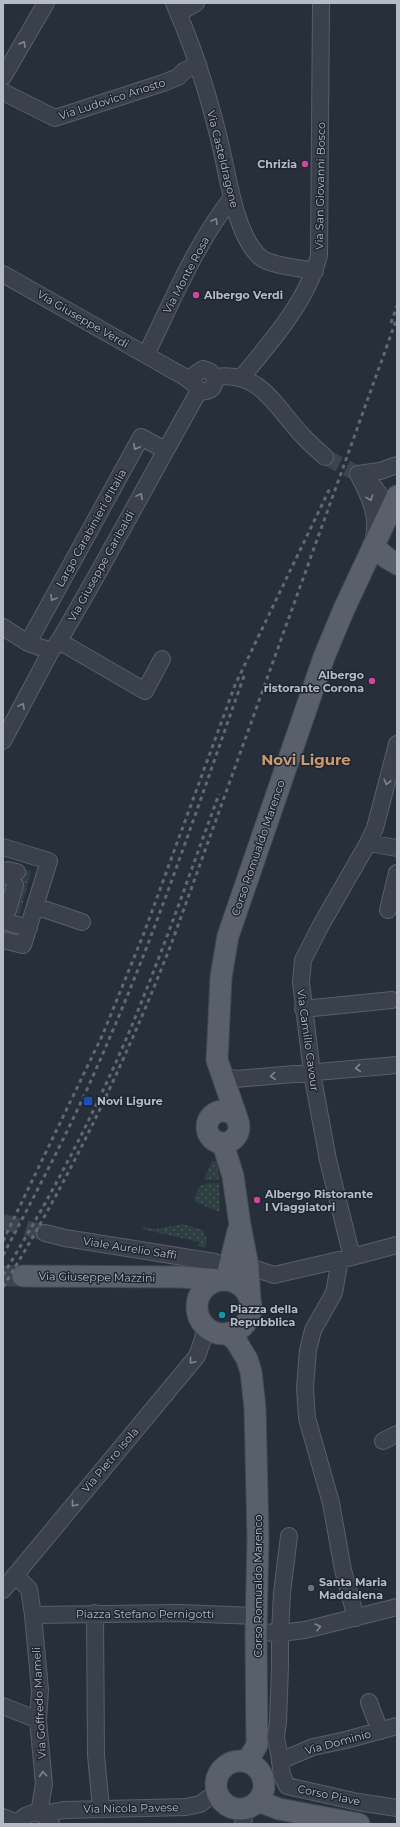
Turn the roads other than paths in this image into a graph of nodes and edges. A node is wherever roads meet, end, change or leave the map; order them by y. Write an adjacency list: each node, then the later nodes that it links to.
1 (46, 3): 6 (street, one-way to 1)
2 (196, 3): 4 (street)
3 (321, 3): 9 (street, Via San Giovanni Bosco)
4 (176, 8): 5 (street, Via Casteldragone)
5 (198, 64): 7 (street, Via Ludovico Ariosto); 8 (street, Via Casteldragone)
6 (3, 78)
7 (3, 92)
8 (231, 199): 9 (street, Via Casteldragone); 11 (street, Via Monte Rosa, one-way to 8)
9 (315, 271): 12 (street, Via San Giovanni Bosco)
10 (3, 274): 11 (street, Via Giuseppe Verdi)
11 (146, 355): 13 (street, Via Giuseppe Verdi)
12 (244, 375): 13 (street, Via Giuseppe Verdi); 15 (street, Via Giuseppe Verdi)
13 (197, 382): 14 (street, Via Giuseppe Garibaldi)
14 (166, 450): 23 (street, Largo Carabinieri d'Italia, one-way to 23); 24 (street, Via Giuseppe Garibaldi, one-way to 14)
15 (325, 457)
16 (397, 465): 17 (street)
17 (358, 474): 19 (street); 20 (street, one-way to 20)
18 (397, 496): 19 (main road, Corso Romualdo Marenco)
19 (386, 518): 20 (main road, Corso Romualdo Marenco)
20 (373, 546): 21 (main road); 43 (main road, Corso Romualdo Marenco)
21 (397, 564)
22 (3, 627): 23 (street)
23 (28, 643): 24 (street)
24 (55, 646): 25 (street); 26 (street, Via Giuseppe Garibaldi, one-way to 24)
25 (162, 659)
26 (3, 741)
27 (397, 744): 28 (street, Via Camillo Cavour, one-way to 28)
28 (368, 843): 30 (street); 40 (street, Via Camillo Cavour)
29 (3, 847): 33 (street)
30 (397, 848)
31 (397, 874): 34 (street)
32 (13, 876): 35 (street)
33 (35, 906): 36 (street); 37 (street)
34 (388, 910)
35 (6, 916): 37 (street)
36 (82, 922)
37 (29, 928): 38 (street)
38 (3, 940)
39 (392, 1000): 40 (street)
40 (303, 1009): 42 (street, Via Camillo Cavour)
41 (397, 1065): 42 (street, one-way to 42)
42 (312, 1072): 43 (street, one-way to 43); 49 (street, Via Camillo Cavour)
43 (224, 1077): 44 (main road); 45 (main road, Corso Romualdo Marenco)
44 (216, 1113): 45 (main road); 45 (main road)
45 (232, 1133): 46 (main road, Corso Romualdo Marenco)
46 (240, 1225): 52 (main road, Corso Romualdo Marenco); 55 (main road, Corso Romualdo Marenco)
47 (45, 1233): 51 (street, Viale Aurelio Saffi)
48 (397, 1245): 49 (street)
49 (346, 1259): 50 (street); 64 (street)
50 (253, 1268)
51 (178, 1269): 52 (main road, Via Giuseppe Mazzini); 53 (main road, Via Giuseppe Mazzini); 54 (main road, Via Giuseppe Mazzini)
52 (220, 1274): 54 (main road); 55 (main road)
53 (23, 1276)
54 (199, 1299): 56 (main road)
55 (251, 1306): 57 (main road); 58 (main road, Corso Romualdo Marenco)
56 (205, 1325): 57 (main road); 60 (street, Via Pietro Isola, one-way to 60)
57 (228, 1333): 58 (main road, Corso Romualdo Marenco)
58 (255, 1408): 65 (main road, Corso Romualdo Marenco)
59 (289, 1536): 66 (street)
60 (6, 1585): 63 (street, Via Goffredo Mameli)
61 (397, 1607): 64 (street, Piazza Stefano Pernigotti)
62 (95, 1613): 63 (street, Piazza Stefano Pernigotti); 65 (street, Piazza Stefano Pernigotti); 75 (street)
63 (33, 1615): 69 (street, Via Goffredo Mameli)
64 (356, 1618): 66 (street, Piazza Stefano Pernigotti, one-way to 64)
65 (256, 1624): 66 (street, Piazza Stefano Pernigotti); 73 (main road, Corso Romualdo Marenco)
66 (280, 1634): 72 (street)
67 (370, 1702): 71 (street)
68 (3, 1706): 69 (street)
69 (38, 1720): 79 (street, Via Goffredo Mameli, one-way to 69)
70 (397, 1726): 71 (street, Via Dominio)
71 (380, 1731): 72 (street, Via Dominio)
72 (280, 1760): 76 (street, Corso Piave)
73 (247, 1762): 74 (main road); 77 (main road)
74 (217, 1792): 75 (street, Via Nicola Pavese); 77 (main road)
75 (101, 1808): 79 (street, Via Nicola Pavese)
76 (397, 1808)
77 (249, 1811): 81 (main road, Corso Piave)
78 (3, 1817): 80 (street)
79 (44, 1817): 80 (street, Via Nicola Pavese)
80 (18, 1824)
81 (359, 1824)

